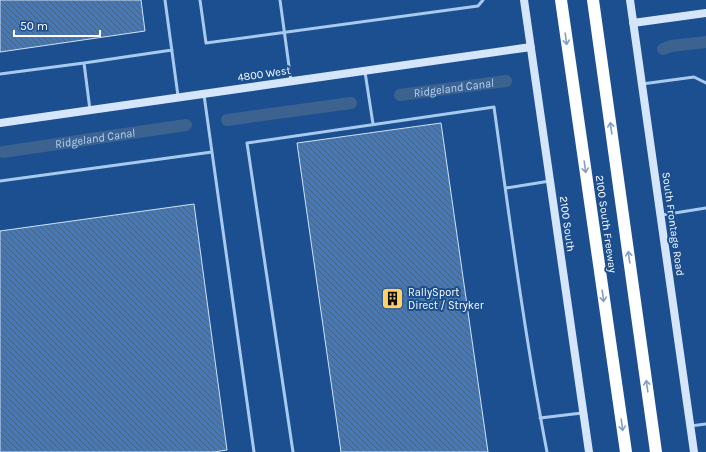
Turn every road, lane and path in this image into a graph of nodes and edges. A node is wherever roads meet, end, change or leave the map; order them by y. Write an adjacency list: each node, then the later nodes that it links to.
1 (165, 0): 13 (lane)
2 (200, 0): 11 (lane)
3 (280, 0): 11 (lane)
4 (483, 0): 11 (lane)
5 (524, 0): 12 (street, 2100 South)
6 (561, 0): 39 (highway, 2100 South Freeway, one-way to 39)
7 (593, 0): 40 (highway, 2100 South Freeway, one-way to 7)
8 (630, 0): 10 (street, South Frontage Road)
9 (706, 12): 10 (street)
10 (633, 23): 19 (street, South Frontage Road)
11 (284, 32): 17 (lane)
12 (531, 47): 15 (street, 4800 West); 27 (street, 2100 South)
13 (172, 50): 14 (lane); 21 (lane)
14 (84, 63): 16 (lane); 22 (lane)
15 (365, 70): 17 (street, 4800 West); 24 (lane)
16 (0, 74)
17 (291, 81): 20 (street, 4800 West)
18 (706, 83): 19 (lane)
19 (641, 84): 30 (street, South Frontage Road)
20 (204, 94): 21 (street, 4800 West); 25 (lane)
21 (179, 98): 22 (street, 4800 West)
22 (90, 110): 23 (street, 4800 West)
23 (0, 123)
24 (373, 124): 28 (lane); 36 (lane)
25 (212, 152): 26 (lane); 35 (lane)
26 (0, 181)
27 (550, 181): 28 (lane); 31 (street, 2100 South)
28 (506, 188): 32 (lane)
29 (706, 208): 30 (lane)
30 (660, 215): 34 (street, South Frontage Road)
31 (584, 413): 32 (lane); 38 (street, 2100 South)
32 (540, 418): 37 (lane)
33 (706, 424): 34 (lane)
34 (690, 426): 41 (street, South Frontage Road)
35 (254, 452)
36 (293, 452)
37 (547, 452)
38 (589, 452)
39 (626, 452)
40 (656, 452)
41 (694, 452)

